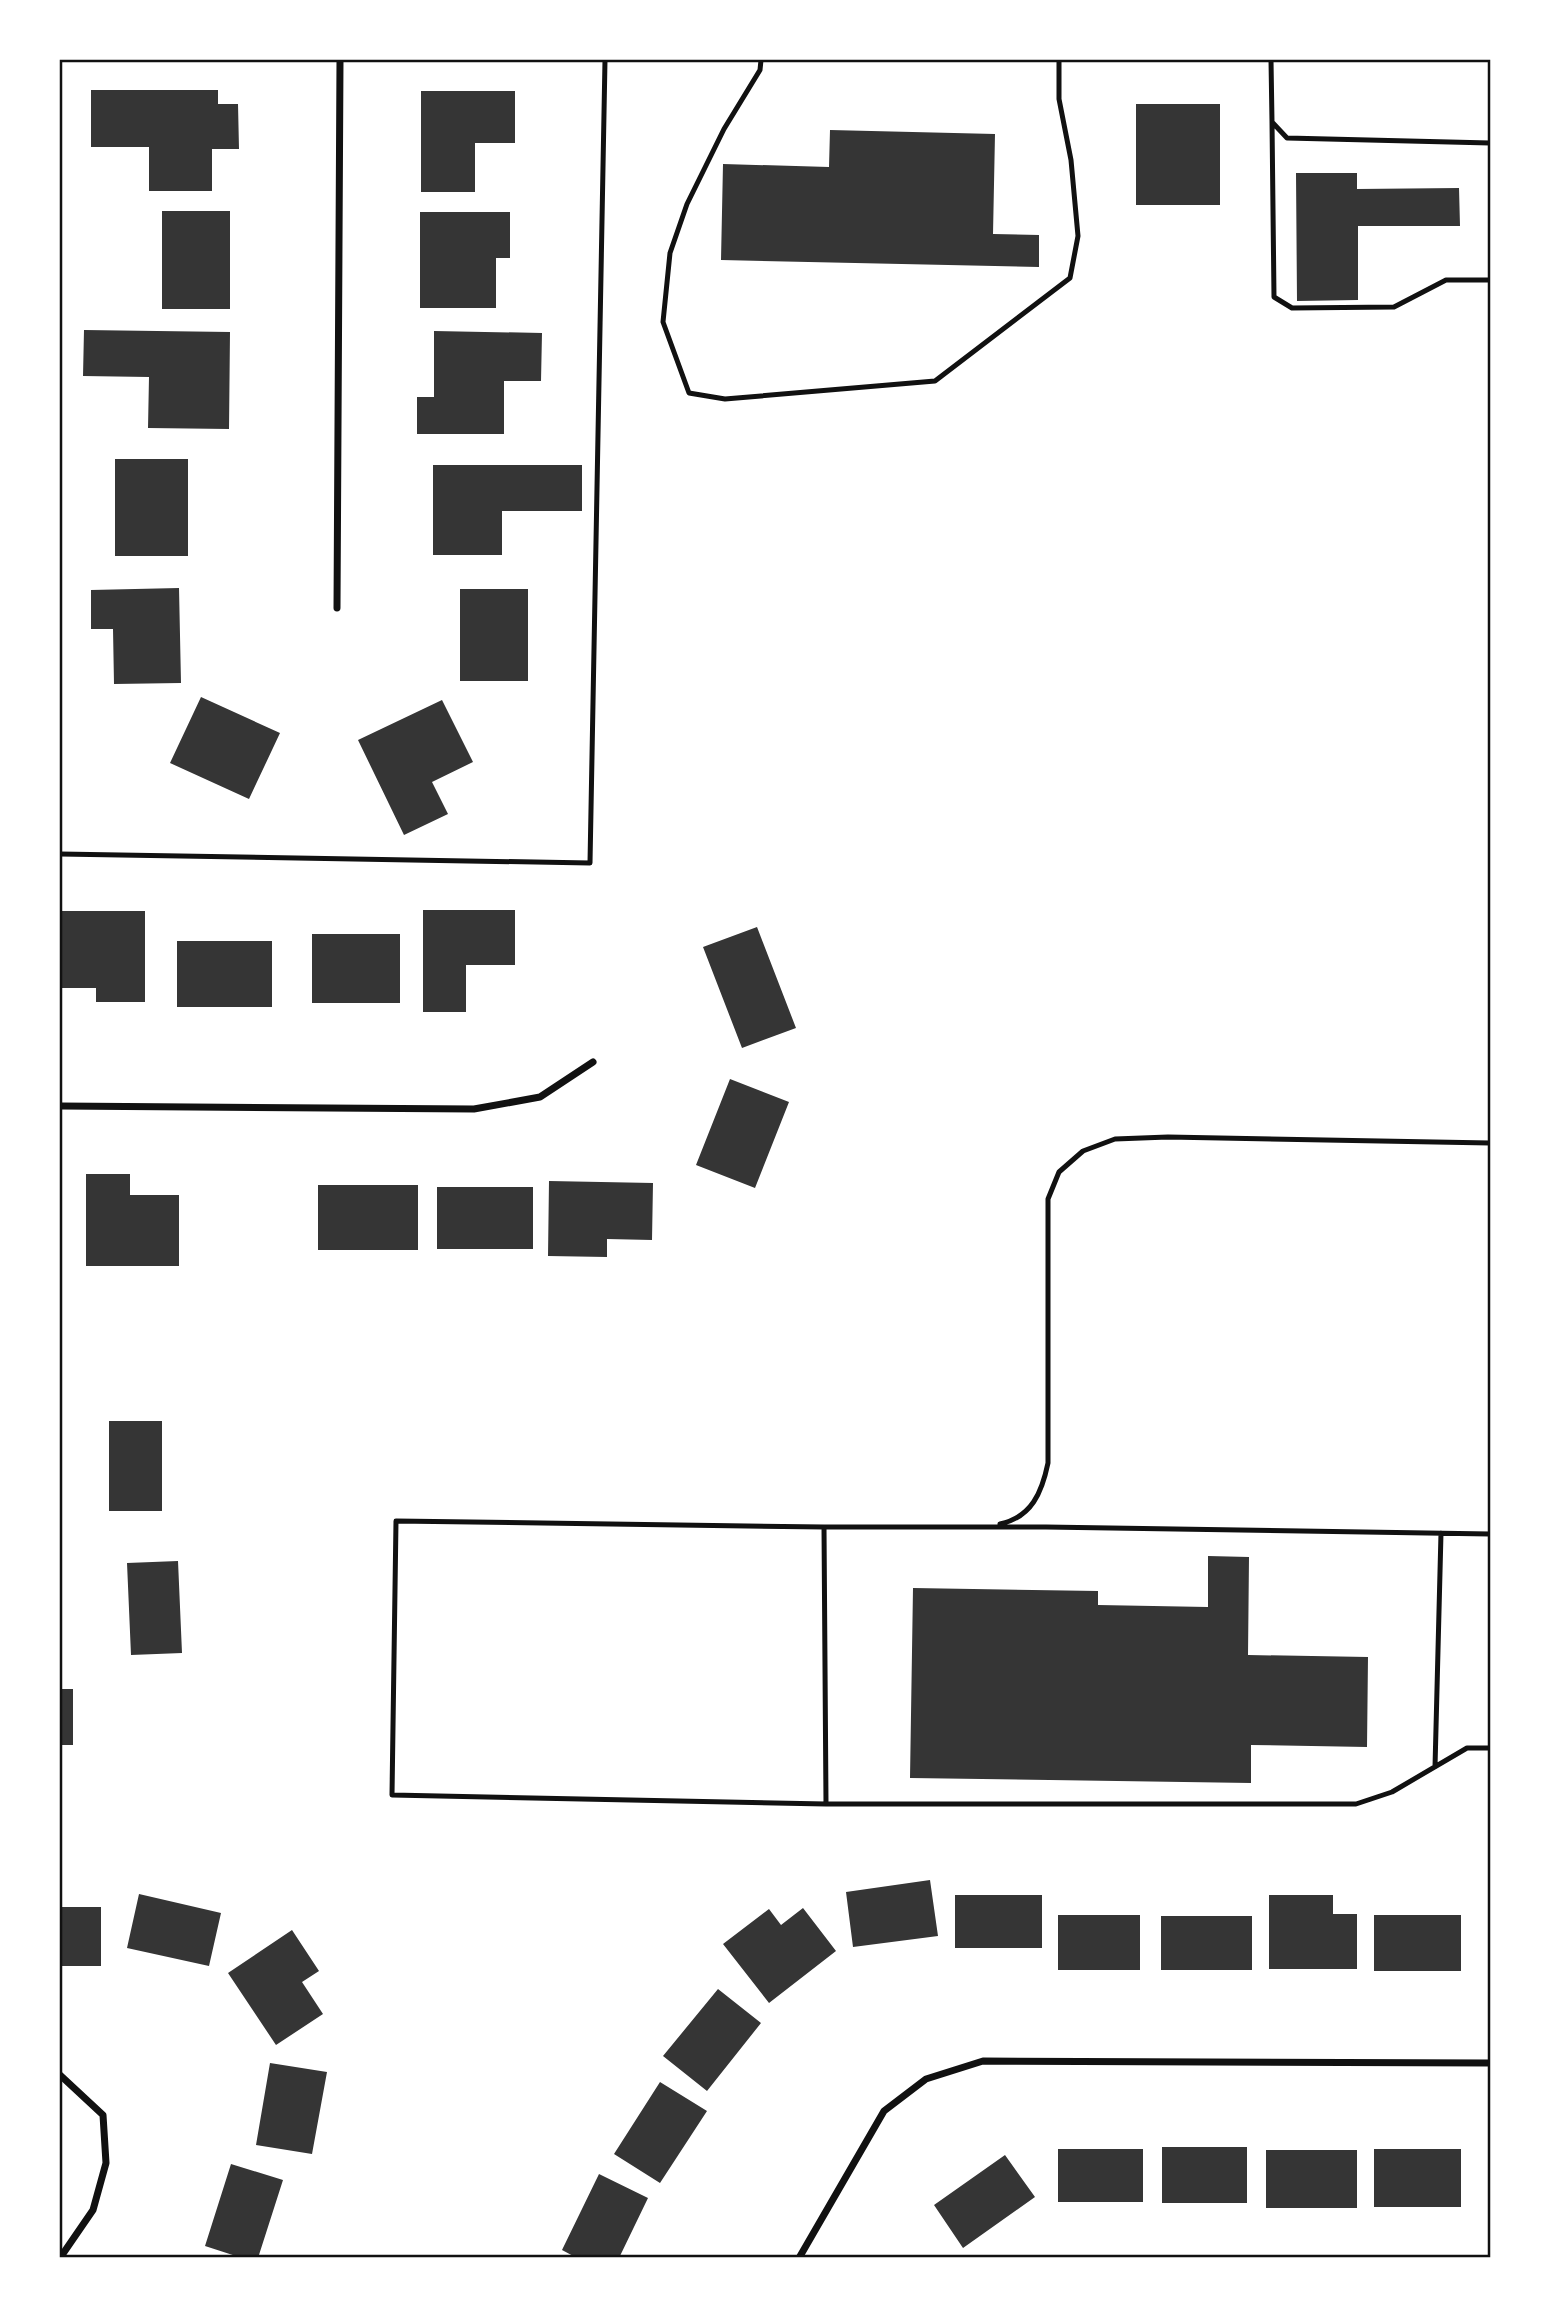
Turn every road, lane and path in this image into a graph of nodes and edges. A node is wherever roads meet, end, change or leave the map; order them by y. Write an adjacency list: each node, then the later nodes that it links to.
1 (340, 60): 9 (street)
2 (605, 60): 10 (lane)
3 (761, 60): 4 (lane)
4 (1059, 60)
5 (1271, 60): 6 (lane)
6 (1272, 122): 7 (lane); 8 (lane)
7 (1490, 143)
8 (1490, 280)
9 (337, 608)
10 (60, 853)
11 (593, 1062): 12 (street)
12 (60, 1106)
13 (1490, 1143): 15 (lane)
14 (824, 1527): 15 (lane); 20 (lane); 20 (lane)
15 (984, 1527): 16 (lane)
16 (1441, 1532): 17 (lane); 19 (lane)
17 (1490, 1534)
18 (1490, 1748): 19 (lane)
19 (1435, 1767): 20 (lane)
20 (826, 1804)
21 (1490, 2063): 24 (street)
22 (60, 2075): 23 (street)
23 (60, 2258)
24 (799, 2258)

